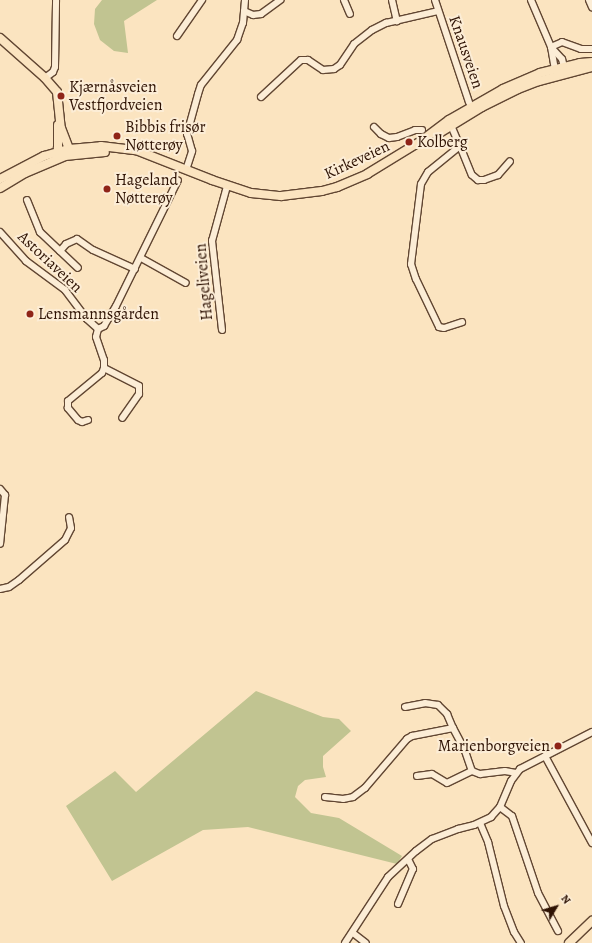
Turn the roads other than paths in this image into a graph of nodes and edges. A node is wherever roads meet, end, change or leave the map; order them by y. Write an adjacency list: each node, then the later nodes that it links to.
1 (56, 0): 22 (street)
2 (202, 0): 15 (street)
3 (245, 0): 11 (street)
4 (280, 0): 11 (street)
5 (344, 0): 13 (street)
6 (392, 0): 14 (street)
7 (435, 0): 12 (street, Knausveien)
8 (531, 0): 17 (street)
9 (589, 0): 10 (street)
10 (592, 7)
11 (244, 11): 31 (street)
12 (438, 11): 14 (street, Knausveien); 24 (street, Knausveien)
13 (350, 14)
14 (398, 21): 23 (street, Knausveien)
15 (177, 36)
16 (0, 38): 22 (main road)
17 (551, 47): 18 (street); 21 (street); 21 (street)
18 (592, 49)
19 (592, 62): 21 (main road, Kirkeveien)
20 (592, 67): 21 (main road, Kirkeveien)
21 (560, 70): 25 (main road, Kirkeveien)
22 (46, 78): 29 (main road)
23 (261, 97)
24 (469, 102)
25 (450, 123): 28 (street); 34 (main road, Kirkeveien)
26 (374, 127): 27 (street, Kirkeveien)
27 (422, 130)
28 (460, 146): 30 (street); 43 (street)
29 (64, 152): 31 (main road, Kirkeveien); 32 (main road, Kirkeveien); 35 (main road, Kirkeveien)
30 (510, 161)
31 (186, 170): 34 (main road, Kirkeveien)
32 (0, 179)
33 (178, 180): 39 (street)
34 (226, 186): 45 (street, Hageliveien)
35 (0, 188)
36 (27, 200): 38 (street)
37 (0, 232): 44 (street, Astoriaveien)
38 (60, 251): 40 (street); 41 (street)
39 (141, 258): 41 (street); 42 (street)
40 (78, 268)
41 (135, 269): 44 (street)
42 (186, 283)
43 (462, 322)
44 (98, 329): 46 (street)
45 (222, 330)
46 (104, 368): 47 (street); 48 (street)
47 (122, 418)
48 (88, 420)
49 (0, 489): 51 (street)
50 (69, 517): 52 (street)
51 (0, 544)
52 (0, 590)
53 (405, 707): 54 (street)
54 (453, 728): 57 (street); 60 (street)
55 (592, 732): 56 (street)
56 (545, 756): 58 (street); 63 (street)
57 (472, 771): 58 (street); 59 (street)
58 (516, 773): 61 (street)
59 (417, 776)
60 (326, 797)
61 (500, 807): 62 (street); 67 (street)
62 (480, 823): 64 (street); 71 (street)
63 (592, 843)
64 (408, 859): 65 (street); 68 (street)
65 (398, 904)
66 (592, 921): 72 (main road)
67 (558, 931)
68 (353, 933): 69 (street); 70 (street)
69 (345, 943)
70 (366, 943)
71 (521, 943)
72 (569, 943)

